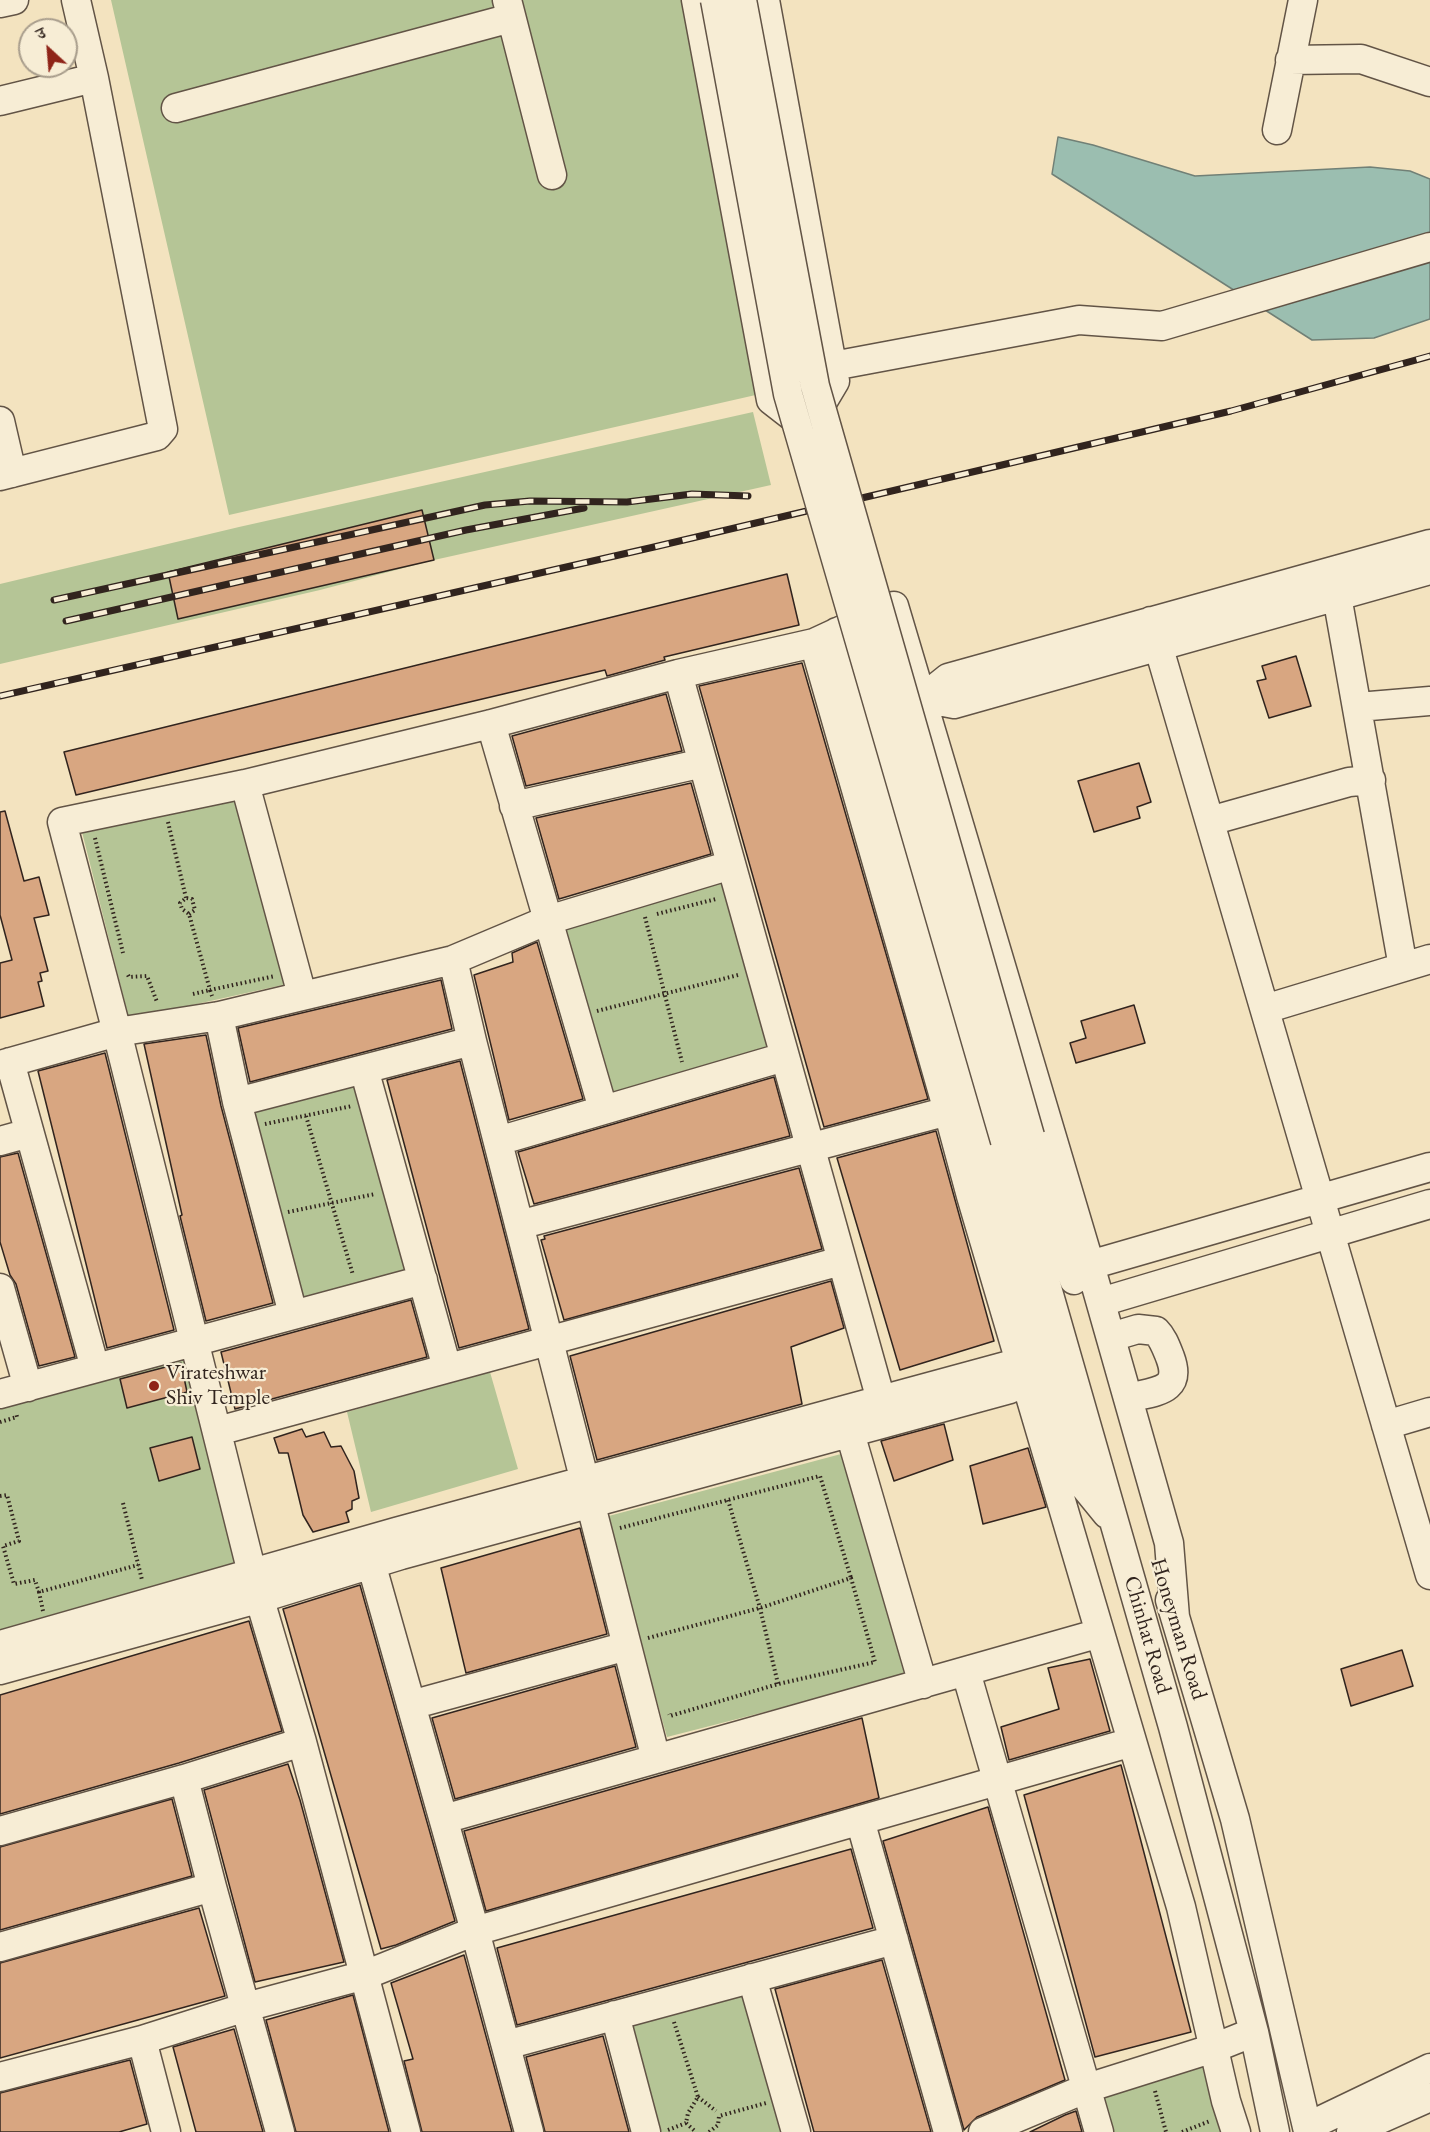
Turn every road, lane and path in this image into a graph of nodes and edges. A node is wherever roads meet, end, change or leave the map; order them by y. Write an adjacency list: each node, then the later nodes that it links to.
1 (14, 0): 8 (street)
2 (76, 0): 11 (street)
3 (696, 0): 18 (street)
4 (715, 0): 72 (street, bridge)
5 (742, 0): 72 (street, bridge)
6 (765, 0): 18 (street)
7 (1303, 0): 10 (street)
8 (0, 3)
9 (509, 9): 14 (street); 16 (street)
10 (1290, 60): 12 (street); 15 (street)
11 (94, 78): 13 (street); 20 (street)
12 (1430, 82)
13 (0, 101)
14 (176, 108)
15 (1277, 130)
16 (552, 175)
17 (1430, 247): 18 (street)
18 (833, 366)
19 (0, 422): 20 (street)
20 (6, 475)
21 (1430, 544): 24 (street)
22 (1430, 570): 23 (street)
23 (1337, 596): 24 (street); 29 (street)
24 (1155, 634): 27 (street); 36 (street)
25 (825, 638): 26 (street); 27 (street); 67 (street)
26 (678, 674): 30 (street); 31 (street)
27 (922, 698): 85 (street)
28 (1430, 701): 29 (street)
29 (1358, 707): 32 (street)
30 (491, 724): 33 (street); 34 (street)
31 (703, 762): 34 (street); 38 (street)
32 (1371, 780): 36 (street); 49 (street)
33 (245, 784): 35 (street); 54 (street)
34 (514, 806): 43 (street)
35 (167, 818): 39 (path); 59 (street)
36 (1210, 821): 57 (street)
37 (105, 834): 45 (path)
38 (731, 865): 43 (street); 61 (street)
39 (186, 898): 41 (path); 41 (path)
40 (721, 898): 42 (path)
41 (189, 914): 56 (path)
42 (645, 917): 44 (path); 52 (path)
43 (548, 920): 47 (street); 68 (street)
44 (634, 920)
45 (124, 956)
46 (1430, 959): 49 (street)
47 (453, 960): 54 (street); 60 (street)
48 (126, 966): 55 (path)
49 (1403, 967): 57 (street)
50 (742, 974): 52 (path)
51 (277, 975): 56 (path)
52 (664, 993): 58 (path); 64 (path)
53 (188, 995): 56 (path)
54 (302, 995): 56 (street)
55 (167, 1000)
56 (214, 1003): 59 (street); 65 (street)
57 (1264, 1009): 78 (street)
58 (590, 1012)
59 (117, 1032): 62 (street); 93 (street)
60 (471, 1041): 63 (street); 74 (street)
61 (784, 1057): 64 (street); 75 (street)
62 (5, 1064): 71 (street)
63 (364, 1068): 65 (street); 86 (street)
64 (679, 1087): 68 (street)
65 (237, 1102): 90 (street)
66 (354, 1106): 69 (path)
67 (960, 1106): 75 (street); 96 (street)
68 (603, 1109): 74 (street)
69 (306, 1116): 70 (path); 79 (path)
70 (259, 1126)
71 (29, 1133): 73 (street); 94 (street)
72 (1018, 1138): 111 (street, Chinhat Road); 122 (street, Honeyman Road)
73 (0, 1141)
74 (498, 1141): 82 (street)
75 (810, 1148): 82 (street); 84 (street)
76 (1430, 1167): 78 (street)
77 (380, 1193): 79 (path)
78 (1320, 1198): 83 (street); 85 (street)
79 (331, 1202): 81 (path); 87 (path)
80 (1430, 1204): 83 (street)
81 (282, 1213)
82 (519, 1225): 92 (street)
83 (1330, 1233): 88 (street); 102 (street)
84 (841, 1261): 92 (street); 100 (street)
85 (1090, 1265): 88 (street)
86 (423, 1280): 87 (street); 95 (street)
87 (359, 1297): 90 (street)
88 (1101, 1302): 91 (street)
89 (2, 1306): 97 (street)
90 (293, 1314): 93 (street)
91 (1111, 1337): 99 (street); 99 (street)
92 (549, 1340): 95 (street); 106 (street)
93 (194, 1341): 94 (street); 103 (street)
94 (94, 1368): 97 (street)
95 (447, 1368): 103 (street)
96 (1036, 1371): 100 (street); 104 (street); 105 (street); 110 (street)
97 (28, 1387): 98 (street)
98 (0, 1394)
99 (1128, 1398): 122 (street)
100 (880, 1400): 106 (street)
101 (1430, 1412): 102 (street)
102 (1386, 1425): 115 (street)
103 (218, 1431): 118 (street)
104 (849, 1433): 106 (street); 131 (street)
105 (1080, 1481): 110 (street); 111 (street)
106 (588, 1492): 113 (street); 118 (street); 127 (street)
107 (0, 1496): 119 (path)
108 (728, 1500): 112 (path); 116 (path); 120 (path)
109 (123, 1503): 114 (path)
110 (1065, 1513): 126 (street)
111 (1114, 1522): 152 (street, Chinhat Road)
112 (619, 1529)
113 (371, 1563): 118 (street); 133 (street)
114 (138, 1565): 117 (path); 119 (path)
115 (1430, 1575)
116 (852, 1578): 120 (path); 132 (path)
117 (143, 1585)
118 (256, 1585): 121 (street); 123 (street); 135 (street)
119 (39, 1592): 125 (path)
120 (760, 1608): 127 (path); 132 (path)
121 (115, 1612): 123 (street); 125 (street)
122 (1175, 1617): 166 (street, Honeyman Road)
123 (158, 1626): 129 (street)
124 (648, 1626): 127 (path)
125 (48, 1631): 128 (street)
126 (1100, 1634): 130 (street); 136 (street)
127 (644, 1644): 133 (street); 137 (street)
128 (0, 1645)
129 (0, 1670)
130 (966, 1672): 131 (street); 139 (street)
131 (923, 1683): 137 (street)
132 (778, 1684): 134 (path)
133 (411, 1705): 140 (street)
134 (667, 1705)
135 (302, 1742): 138 (street); 147 (street)
136 (1132, 1742): 139 (street); 155 (street)
137 (657, 1759): 140 (street)
138 (184, 1779): 142 (street); 143 (street)
139 (998, 1780): 141 (street); 159 (street)
140 (444, 1819): 144 (street)
141 (860, 1820): 144 (street); 145 (street)
142 (0, 1831)
143 (212, 1887): 146 (street); 149 (street)
144 (475, 1931): 147 (street); 154 (street)
145 (894, 1940): 148 (street); 176 (street)
146 (0, 1947)
147 (365, 1975): 149 (street); 169 (street)
148 (753, 1978): 151 (street); 175 (street)
149 (246, 2007): 153 (street); 168 (street)
150 (672, 2013): 160 (path)
151 (615, 2015): 154 (street); 171 (street)
152 (1254, 2032): 155 (street); 181 (street, Chinhat Road)
153 (142, 2040): 157 (street); 167 (street)
154 (506, 2045): 170 (street)
155 (1214, 2048): 159 (street); 165 (street)
156 (1430, 2068): 166 (street)
157 (0, 2077)
158 (1152, 2082): 179 (path)
159 (1087, 2088): 177 (street); 178 (street)
160 (698, 2097): 163 (path); 164 (path)
161 (1430, 2097): 182 (street)
162 (775, 2100): 174 (path)
163 (716, 2111)
164 (686, 2123): 172 (path); 173 (path)
165 (1228, 2125): 180 (path)
166 (1301, 2130)
167 (166, 2132)
168 (280, 2132)
169 (406, 2132)
170 (529, 2132)
171 (646, 2132)
172 (662, 2132)
173 (696, 2132)
174 (709, 2132)
175 (796, 2132)
176 (948, 2132)
177 (983, 2132)
178 (1099, 2132)
179 (1166, 2132)
180 (1182, 2132)
181 (1275, 2132)
182 (1351, 2132)

